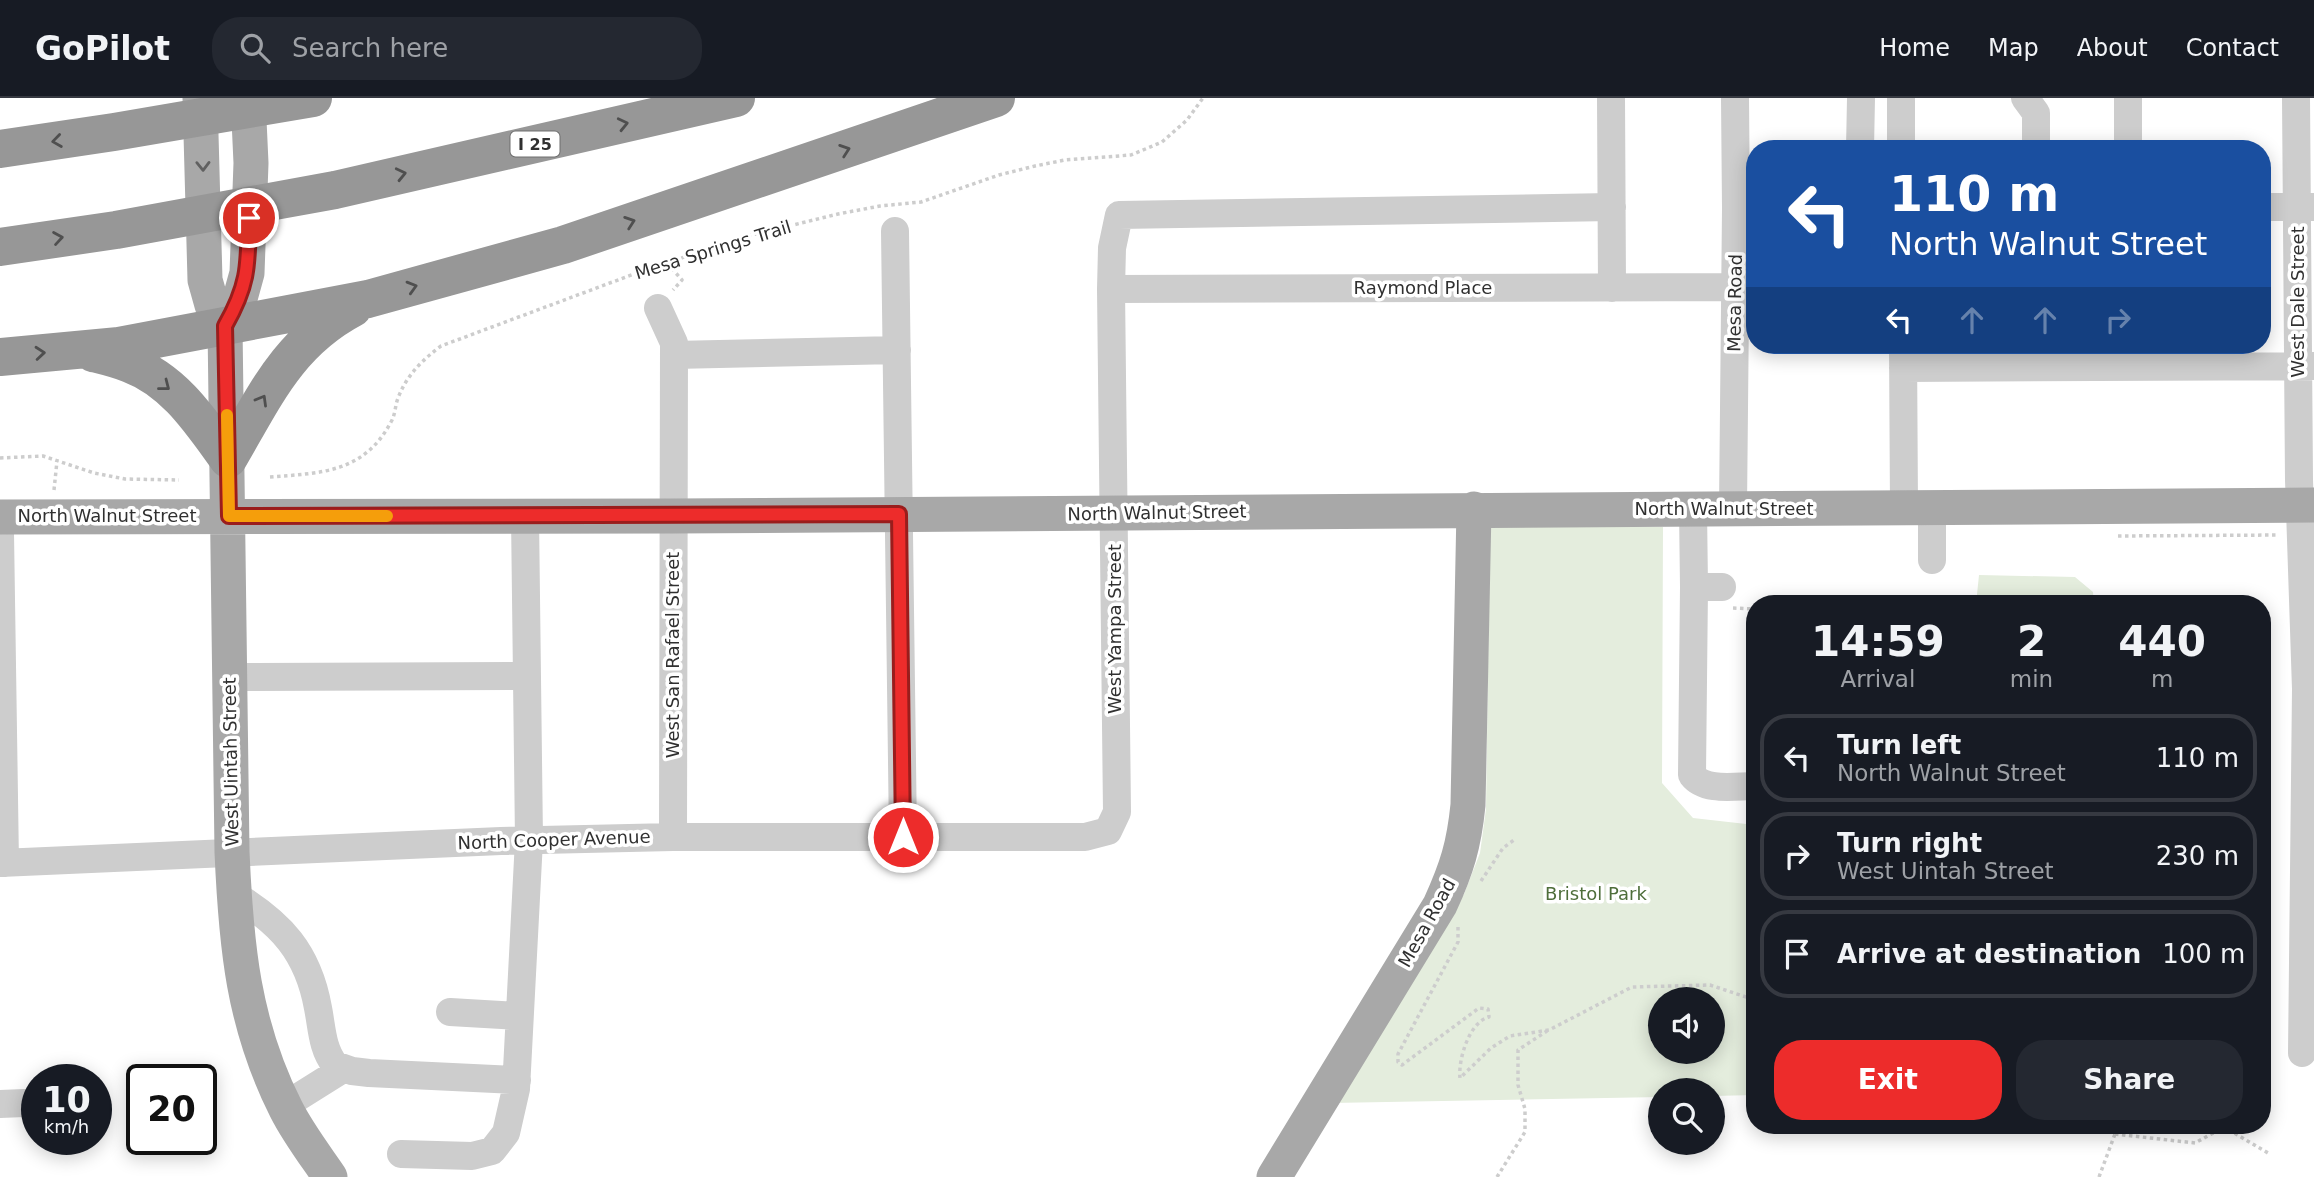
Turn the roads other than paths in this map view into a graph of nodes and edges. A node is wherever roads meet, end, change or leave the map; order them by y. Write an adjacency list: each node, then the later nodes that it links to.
1 (200, 98): 29 (main road, West Uintah Street, one-way to 29)
2 (248, 98): 29 (main road, West Uintah Street)
3 (313, 98): 17 (highway, one-way to 17)
4 (736, 98): 23 (highway, I 25, one-way to 4)
5 (996, 98): 27 (highway, one-way to 5)
6 (1611, 98): 18 (street)
7 (1735, 98): 21 (street, Mesa Road)
8 (1861, 98): 13 (street)
9 (1901, 98): 14 (street)
10 (2025, 98): 15 (street)
11 (2128, 98): 16 (street)
12 (2296, 98): 20 (street, West Dale Street)
13 (1860, 140)
14 (1901, 140)
15 (2036, 140)
16 (2128, 140)
17 (0, 149)
18 (1612, 207): 25 (street); 26 (street, West Yampa Street)
19 (2271, 207): 20 (street)
20 (2306, 207): 36 (street, West Dale Street)
21 (1746, 209): 24 (street, Mesa Road)
22 (895, 231): 31 (street)
23 (0, 247)
24 (1735, 287): 25 (street, Raymond Place); 39 (street, Mesa Road)
25 (1612, 288): 26 (street, Raymond Place)
26 (1111, 289): 43 (street, West Yampa Street)
27 (368, 299): 29 (highway); 37 (highway, one-way to 27)
28 (658, 307): 32 (street, West San Rafael Street)
29 (225, 326): 30 (highway); 37 (main road, West Uintah Street)
30 (81, 349): 33 (highway, one-way to 30); 37 (highway, one-way to 37)
31 (897, 350): 32 (street); 44 (street)
32 (674, 355): 47 (street, West San Rafael Street)
33 (0, 356)
34 (2131, 356): 35 (street); 36 (street)
35 (1903, 357): 40 (street)
36 (2306, 366): 38 (street, West Dale Street)
37 (228, 459): 45 (main road, West Uintah Street)
38 (2307, 505): 40 (main road, North Walnut Street); 55 (street, West Dale Street)
39 (1733, 508): 40 (main road, North Walnut Street); 42 (main road, North Walnut Street)
40 (1918, 508): 50 (street)
41 (1474, 509): 42 (main road, North Walnut Street); 43 (main road, North Walnut Street); 72 (main road, Mesa Road)
42 (1693, 509): 51 (street)
43 (1115, 513): 44 (main road, North Walnut Street); 57 (street, West Yampa Street)
44 (899, 514): 47 (main road, North Walnut Street); 59 (street)
45 (229, 516): 46 (main road, North Walnut Street); 48 (main road, North Walnut Street); 54 (main road, West Uintah Street)
46 (525, 516): 47 (main road, North Walnut Street); 53 (street)
47 (674, 516): 58 (street, West San Rafael Street)
48 (0, 517)
49 (0, 533): 62 (street)
50 (1932, 560)
51 (1694, 587): 52 (street); 56 (street)
52 (1722, 587)
53 (527, 676): 54 (street); 60 (street)
54 (230, 677): 61 (main road, West Uintah Street)
55 (2310, 689): 66 (street, West Dale Street)
56 (1746, 786)
57 (1108, 831): 59 (street, North Cooper Avenue)
58 (673, 837): 59 (street, North Cooper Avenue); 60 (street, North Cooper Avenue)
59 (903, 837)
60 (529, 840): 61 (street, North Cooper Avenue); 65 (street)
61 (232, 852): 62 (street, North Cooper Avenue); 63 (main road, West Uintah Street)
62 (3, 863)
63 (233, 894): 68 (street); 70 (main road, West Uintah Street)
64 (450, 1012): 65 (street)
65 (519, 1016): 69 (street)
66 (2308, 1017): 67 (street, West Dale Street)
67 (2302, 1052)
68 (343, 1069): 69 (street); 70 (street)
69 (517, 1080): 71 (street)
70 (284, 1106): 73 (main road, West Uintah Street)
71 (401, 1154)
72 (1279, 1173)
73 (330, 1177)

